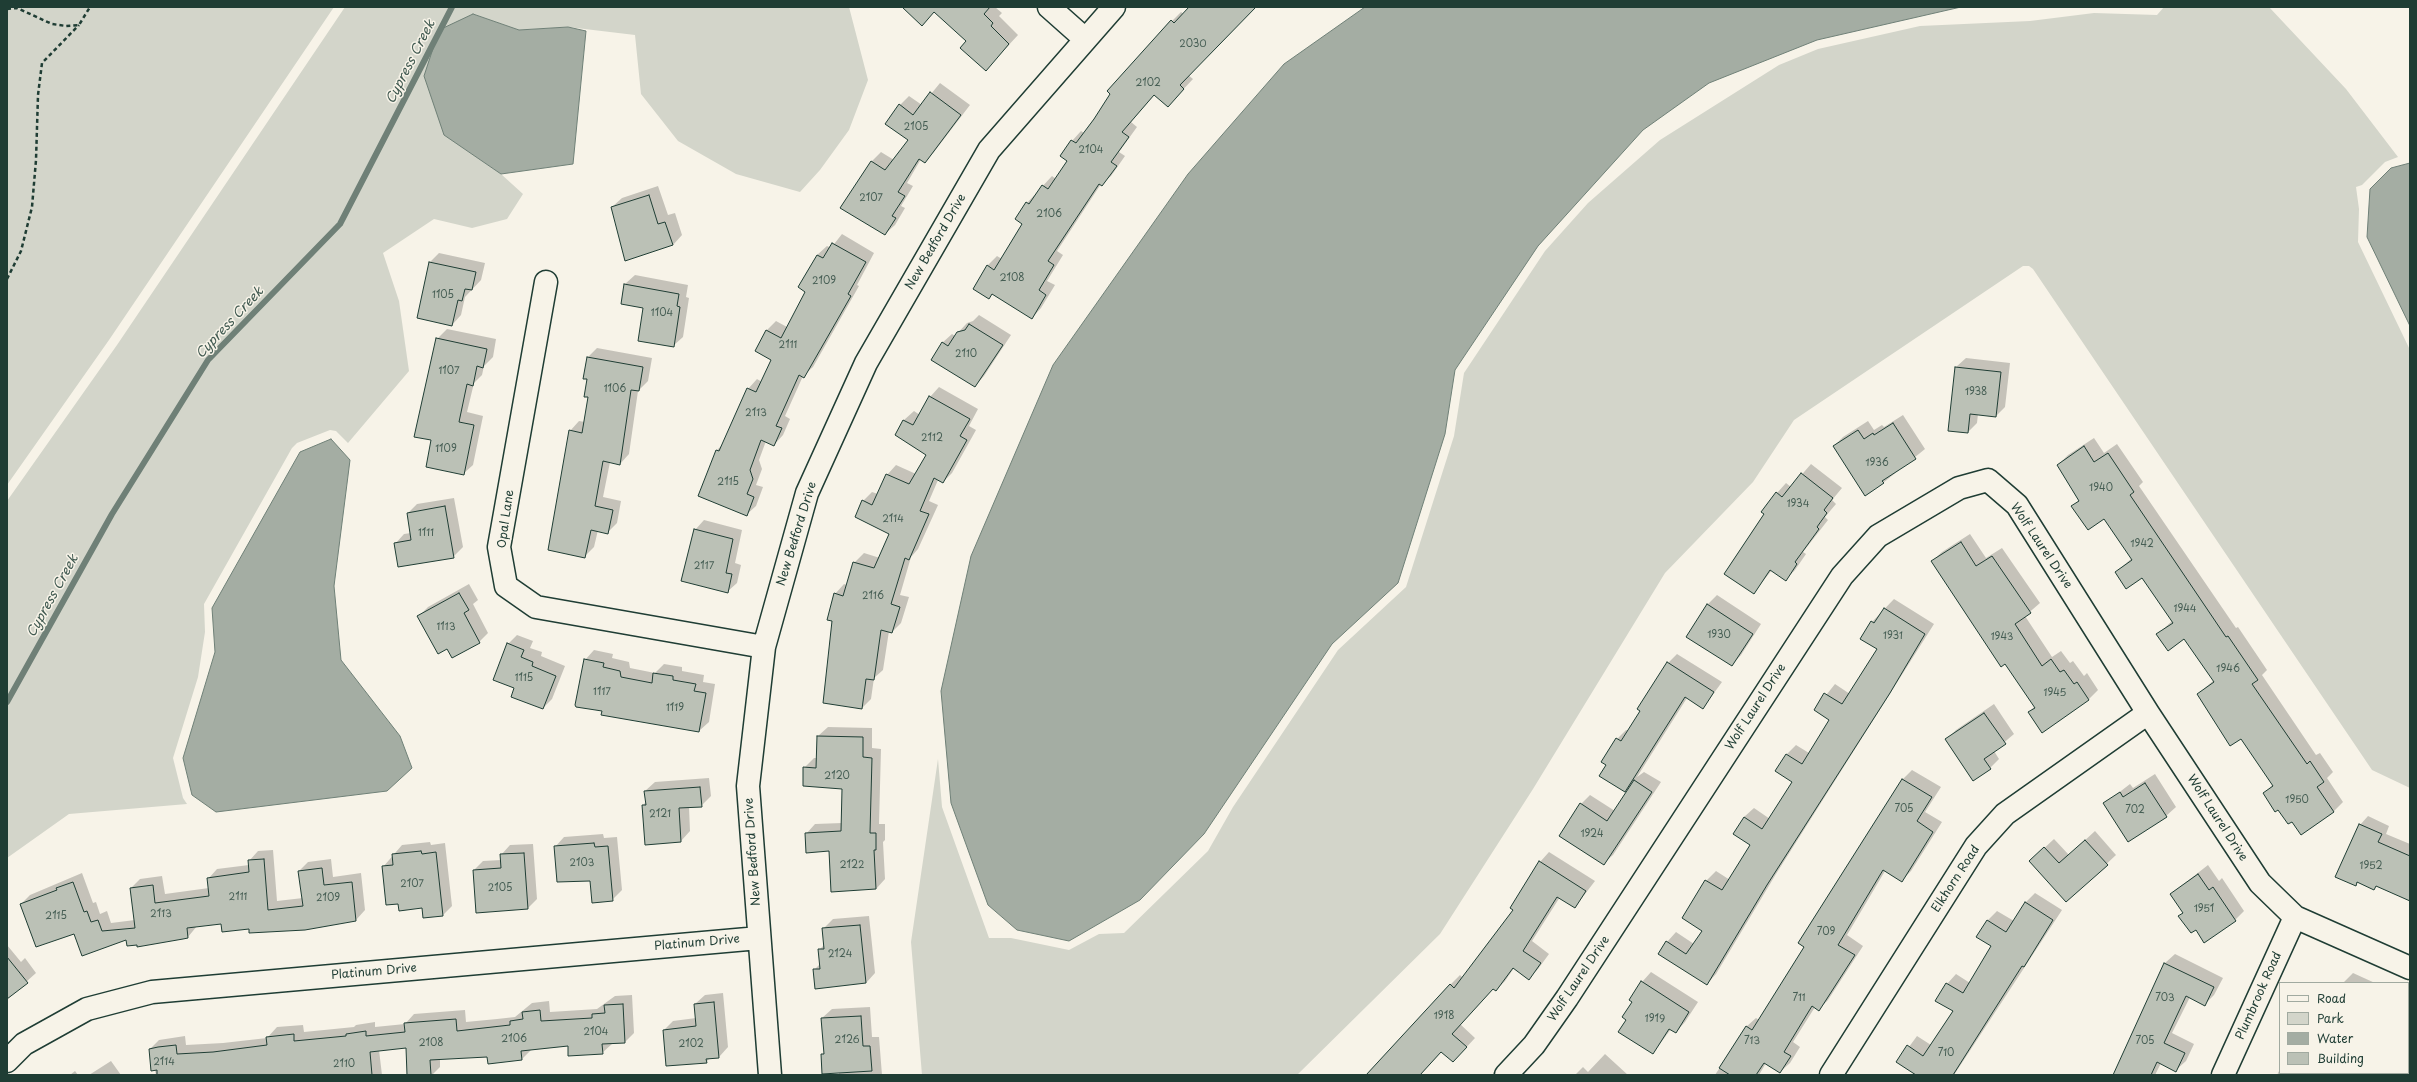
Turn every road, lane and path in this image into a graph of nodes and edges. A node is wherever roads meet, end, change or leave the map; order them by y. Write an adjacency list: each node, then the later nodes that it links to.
1 (90, 7): 5 (path)
2 (1049, 7): 6 (street)
3 (1114, 7): 6 (street, New Bedford Drive)
4 (7, 9): 5 (path)
5 (79, 25): 7 (path)
6 (1085, 39): 9 (street, New Bedford Drive)
7 (7, 279)
8 (546, 282): 9 (street, Opal Lane)
9 (764, 647): 12 (street, New Bedford Drive)
10 (2148, 713): 11 (street, Wolf Laurel Drive); 16 (street, Wolf Laurel Drive); 17 (street, Elkhorn Road)
11 (2295, 916): 13 (street, Wolf Laurel Drive); 18 (street, Plumbrook Road)
12 (759, 938): 14 (street, Platinum Drive); 15 (street, New Bedford Drive)
13 (2410, 968)
14 (7, 1061)
15 (770, 1075)
16 (1506, 1075)
17 (1831, 1075)
18 (2223, 1075)

